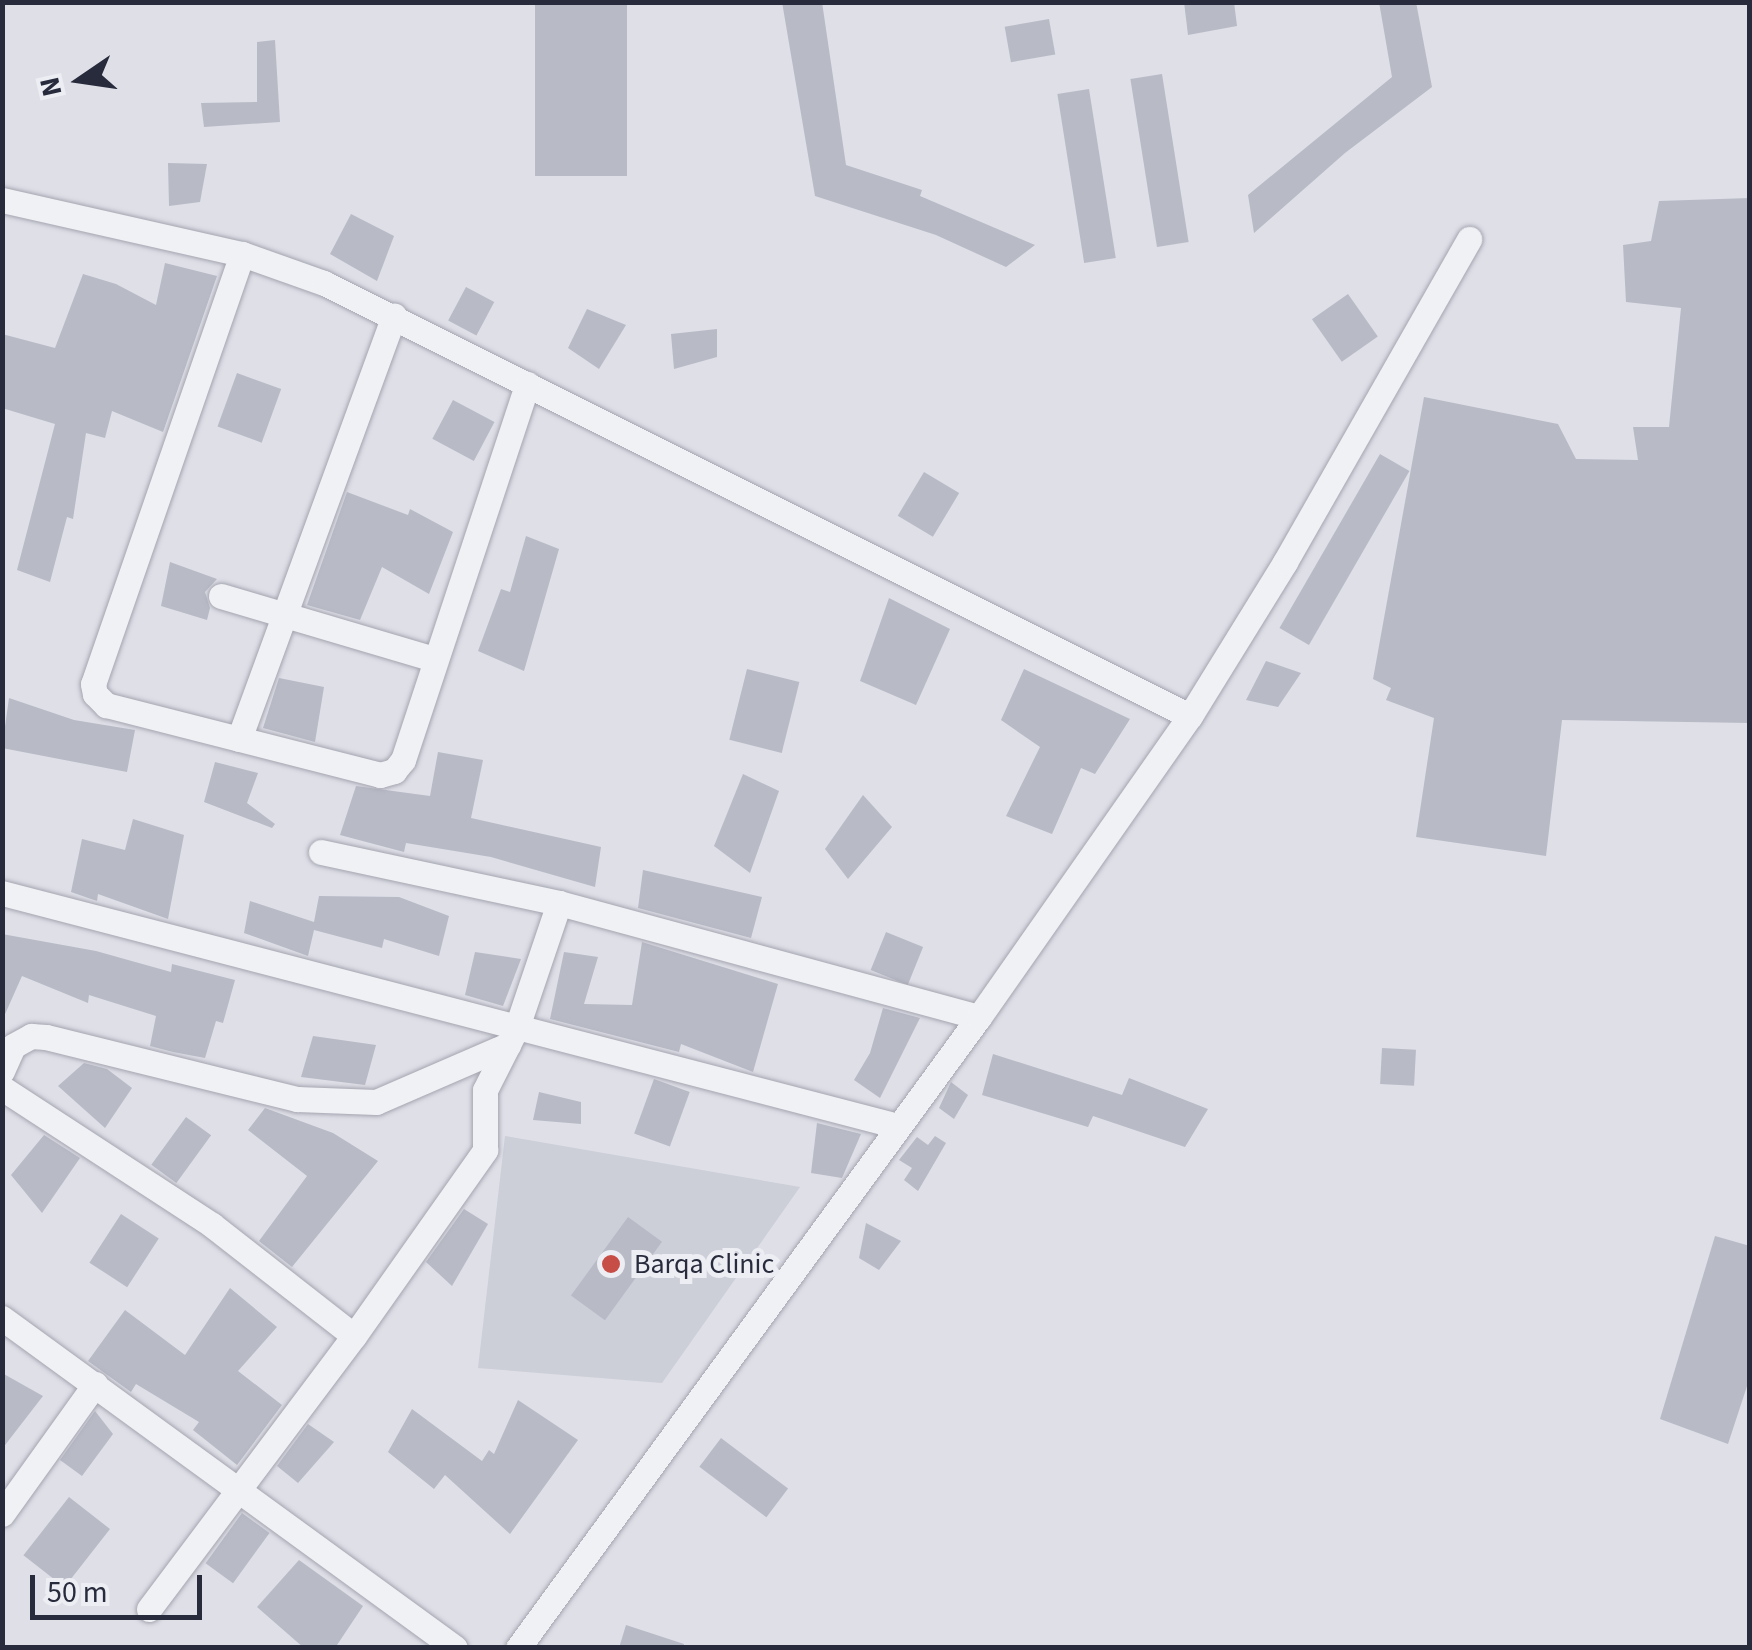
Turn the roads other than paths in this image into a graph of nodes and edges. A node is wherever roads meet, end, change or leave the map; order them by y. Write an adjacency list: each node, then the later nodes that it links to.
1 (2, 200): 3 (street)
2 (1469, 239): 9 (street)
3 (242, 254): 4 (street); 10 (street)
4 (394, 315): 5 (street); 7 (street)
5 (527, 384): 8 (street); 9 (street)
6 (221, 596): 7 (street)
7 (282, 613): 8 (street); 10 (street)
8 (434, 658): 10 (street)
9 (1190, 716): 14 (street)
10 (239, 739)
11 (321, 852): 13 (street)
12 (2, 893): 15 (street)
13 (559, 903): 14 (street); 15 (street)
14 (979, 1017): 18 (street)
15 (512, 1036): 16 (street); 18 (street); 20 (street)
16 (2, 1071)
17 (2, 1088): 20 (street)
18 (898, 1126): 26 (street)
19 (2, 1318): 21 (street)
20 (354, 1336): 22 (street)
21 (96, 1384): 22 (street); 23 (street)
22 (242, 1488): 24 (street); 25 (street)
23 (2, 1514)
24 (150, 1610)
25 (455, 1648)
26 (518, 1648)

